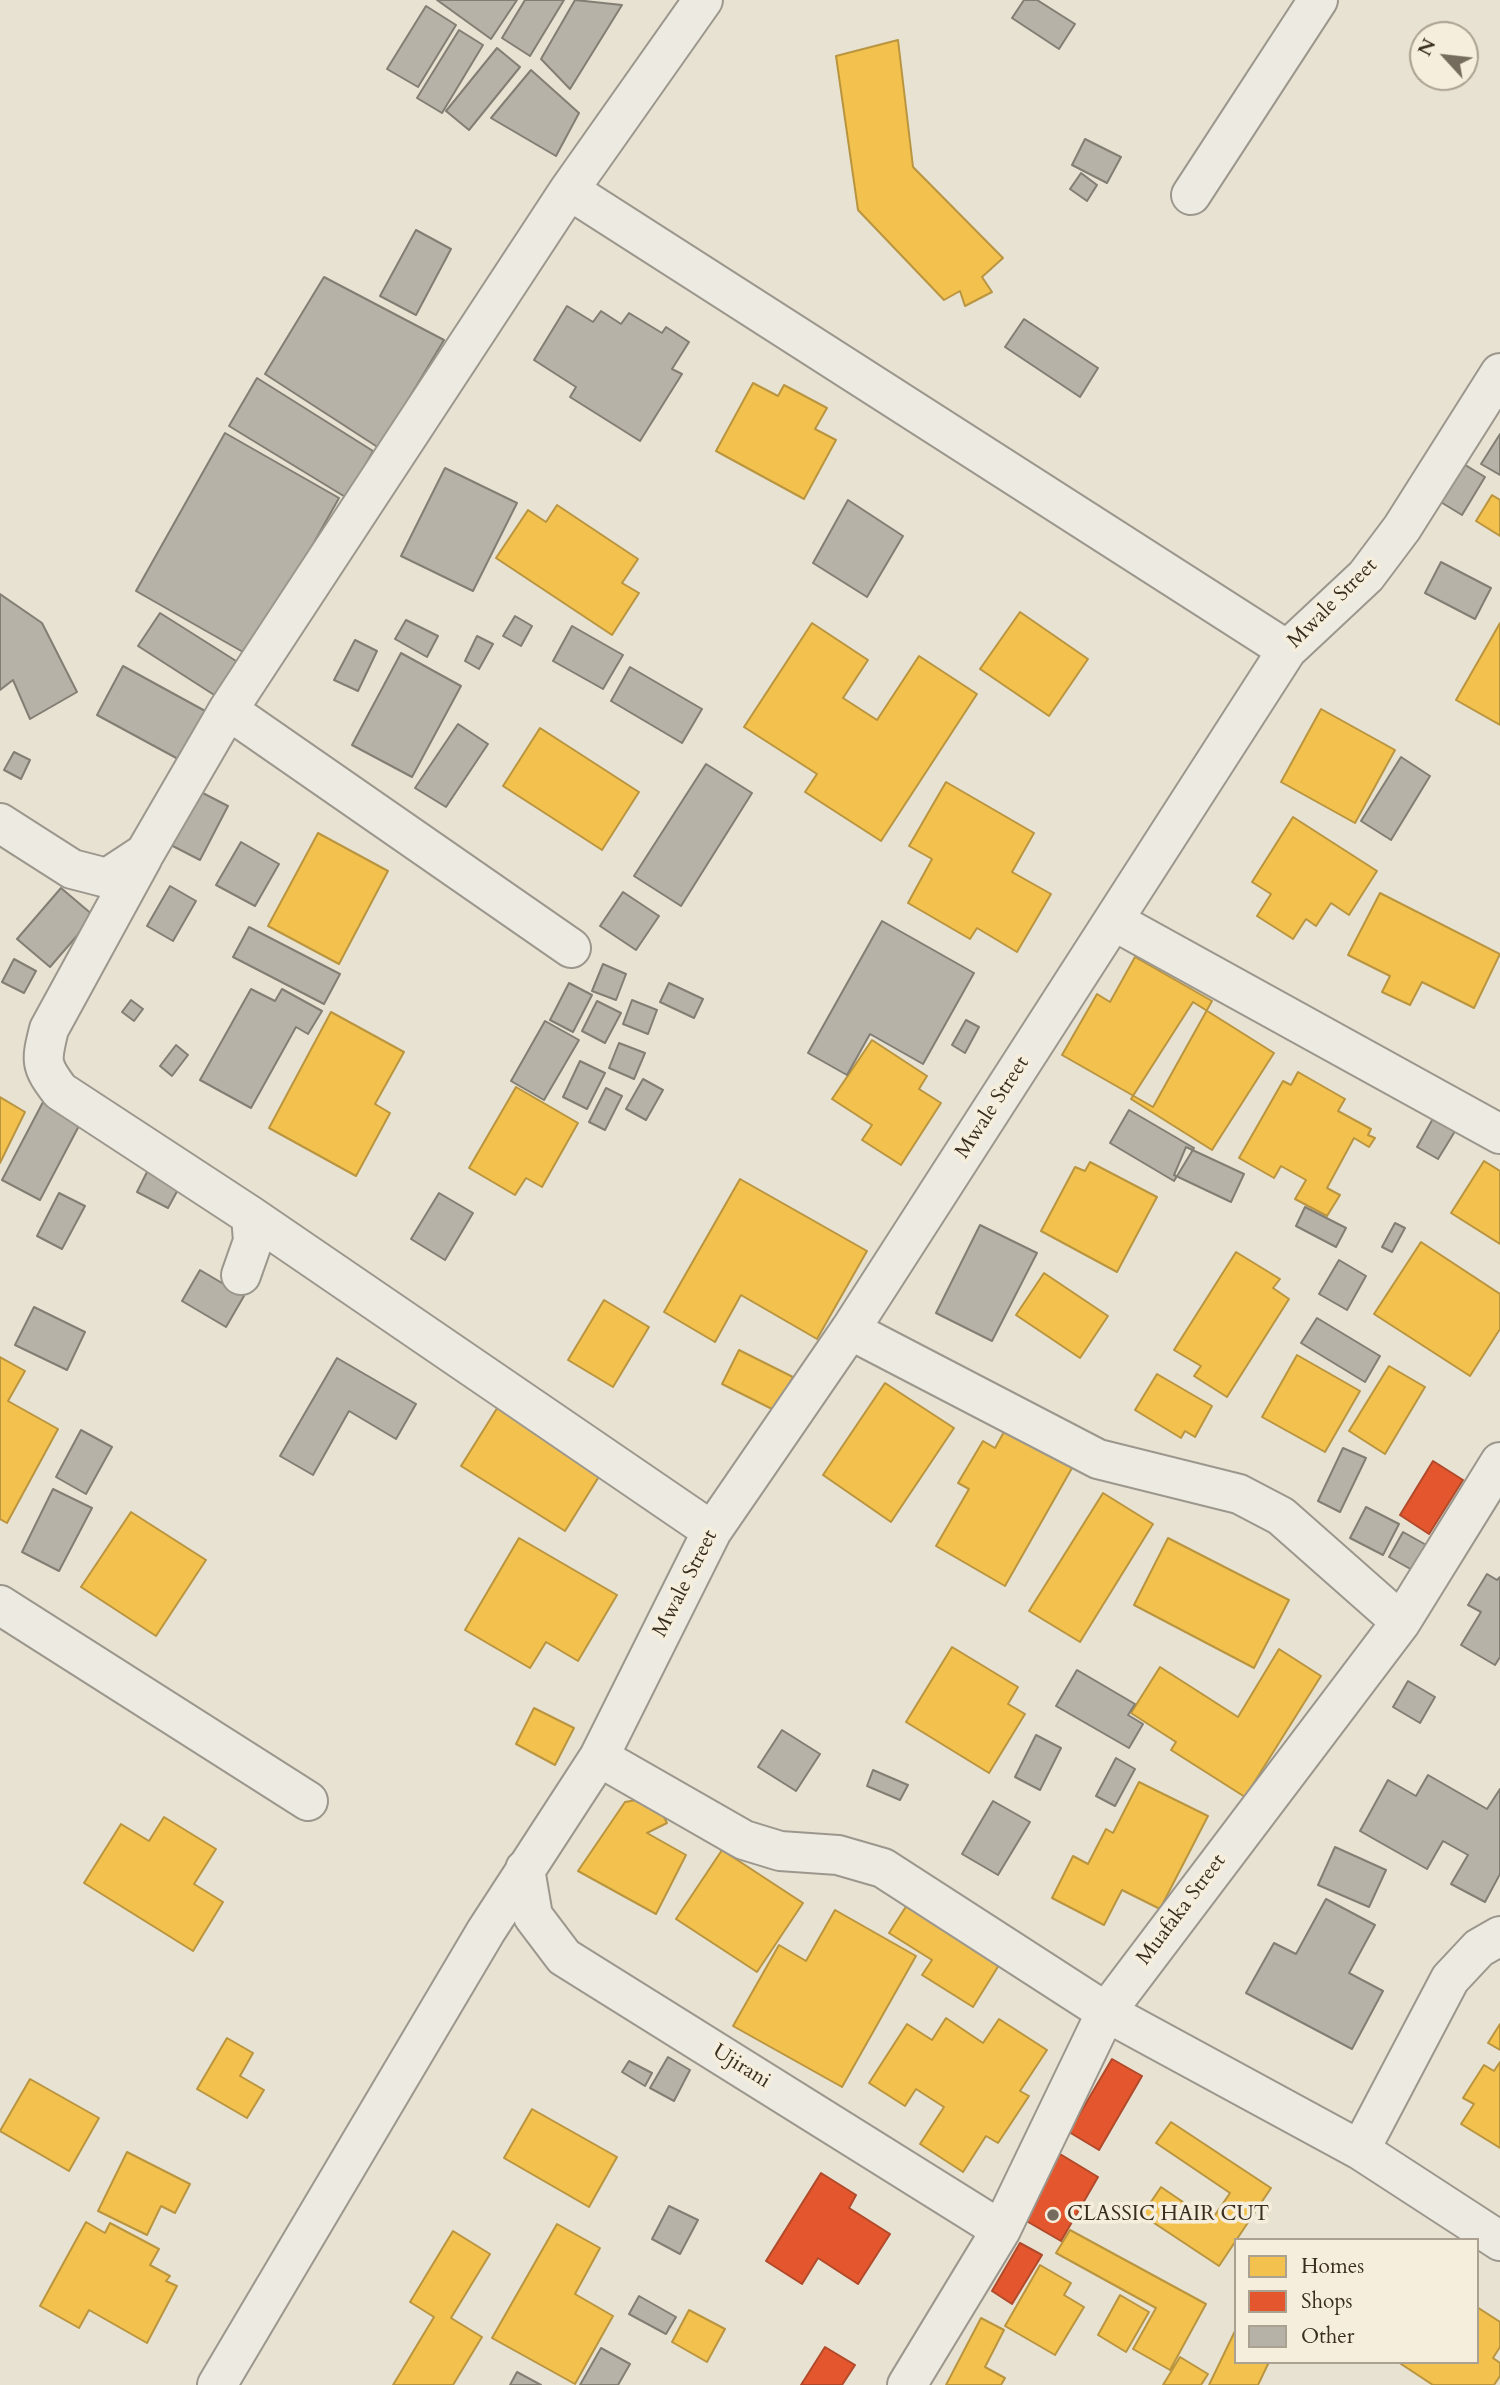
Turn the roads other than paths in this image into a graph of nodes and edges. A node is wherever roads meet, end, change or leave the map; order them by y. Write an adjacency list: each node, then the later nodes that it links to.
1 (703, 0): 3 (street)
2 (1318, 0): 4 (street)
3 (569, 190): 6 (street); 7 (street)
4 (1191, 195)
5 (1500, 373): 6 (street, Mwale Street)
6 (1287, 650): 10 (street, Mwale Street)
7 (228, 710): 9 (street); 11 (street)
8 (0, 823): 9 (street)
9 (145, 853): 13 (street)
10 (1114, 921): 12 (street); 15 (street, Mwale Street)
11 (571, 948)
12 (1500, 1134)
13 (251, 1216): 14 (street); 17 (street)
14 (241, 1275)
15 (850, 1330): 17 (street, Mwale Street); 19 (street)
16 (1500, 1462): 19 (street, Muafaka Street)
17 (712, 1531): 20 (street, Mwale Street)
18 (0, 1605): 21 (street)
19 (1401, 1622): 24 (street, Muafaka Street)
20 (599, 1757): 22 (street, Mwale Street); 24 (street)
21 (308, 1801)
22 (525, 1869): 26 (street, Ujirani); 28 (street, Mwale Street)
23 (1500, 1936): 25 (street)
24 (1106, 2012): 25 (street); 26 (street, Muafaka Street)
25 (1360, 2150): 27 (street)
26 (1001, 2230): 29 (street, Muafaka Street)
27 (1500, 2241)
28 (217, 2385)
29 (907, 2385)

